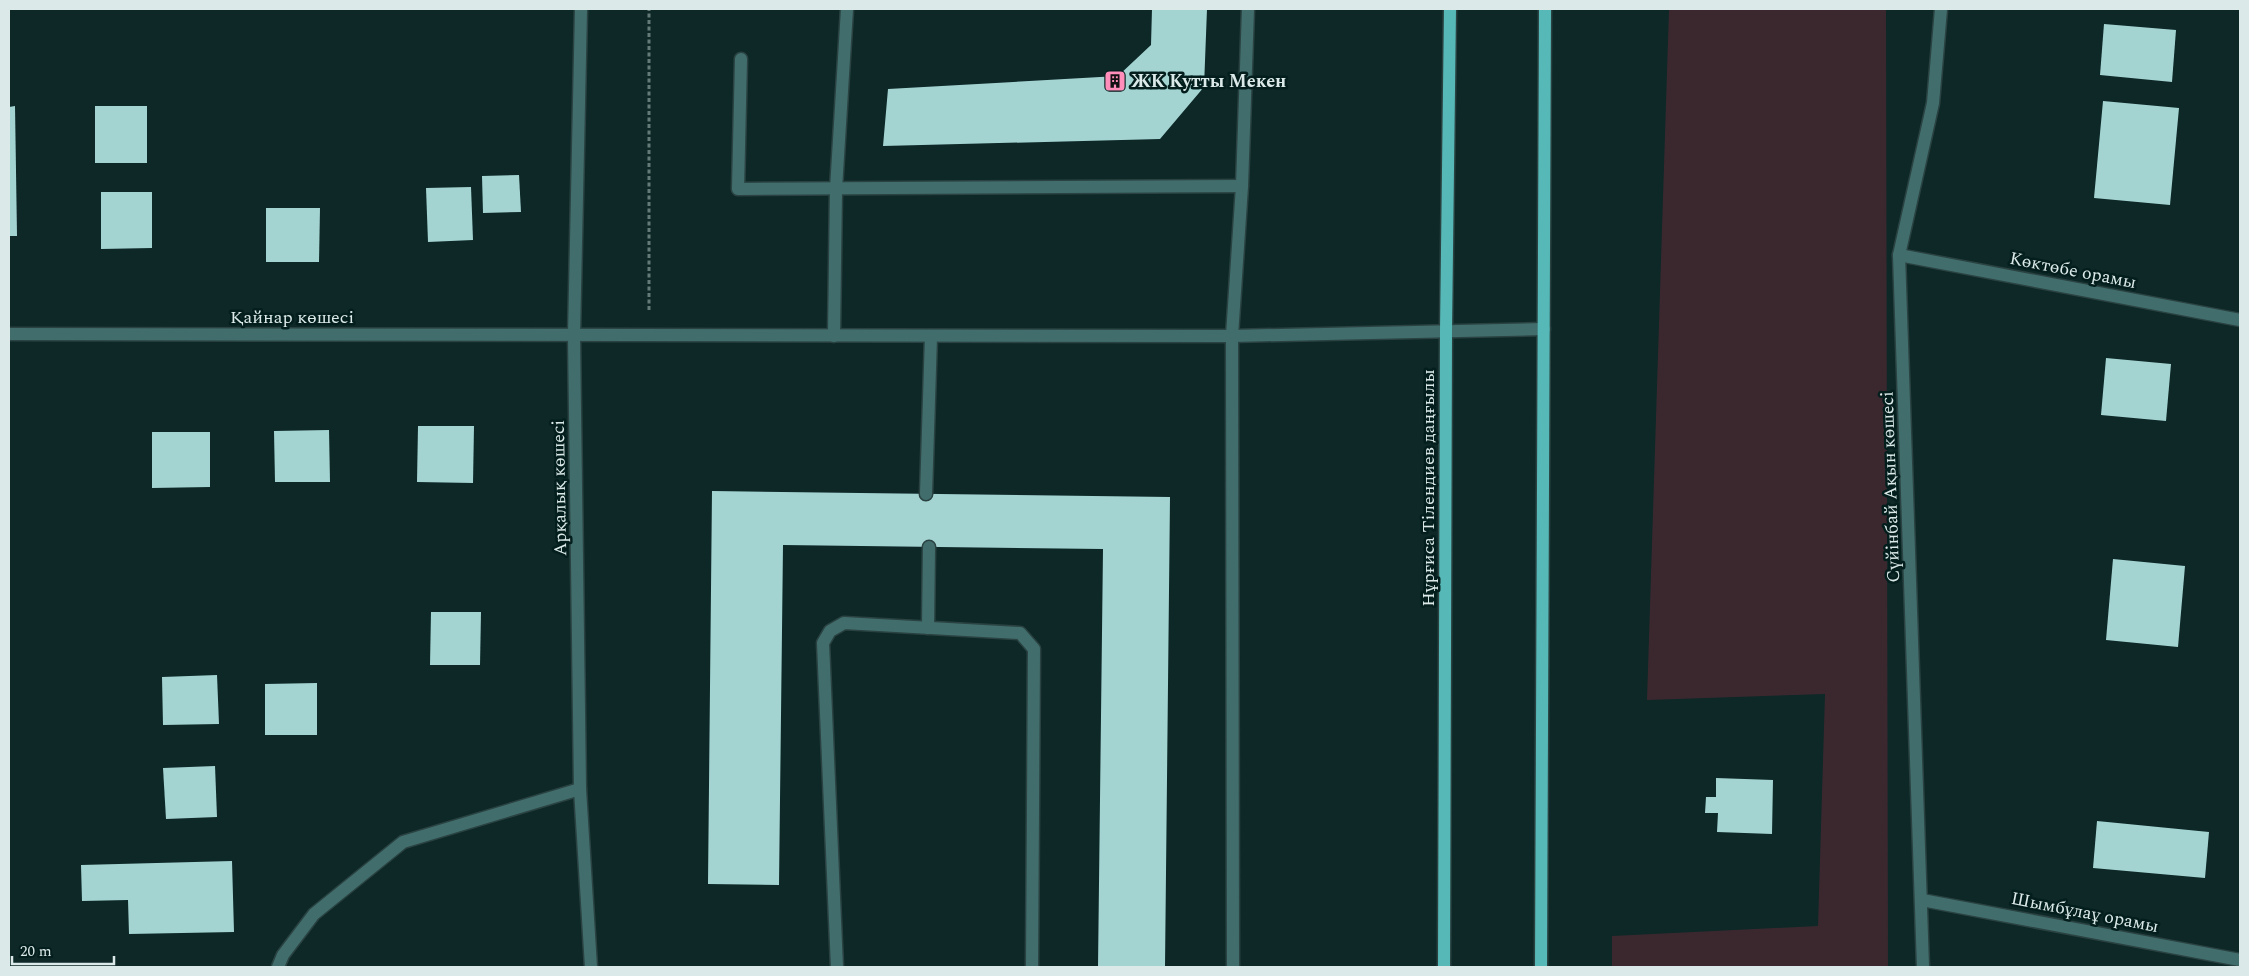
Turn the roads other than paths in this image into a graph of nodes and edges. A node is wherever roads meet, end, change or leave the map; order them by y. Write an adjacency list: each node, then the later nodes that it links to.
1 (581, 9): 15 (street, Арқалық көшесі)
2 (847, 9): 9 (street)
3 (1248, 9): 8 (street)
4 (1450, 9): 13 (main road, Нұрғиса Тілендиев даңғылы)
5 (1545, 9): 12 (main road)
6 (1941, 9): 10 (street, Сүйінбай Ақын көшесі)
7 (741, 59): 9 (street)
8 (1242, 186): 9 (street); 18 (street)
9 (836, 189): 16 (street)
10 (1899, 255): 11 (street, Көктөбе орамы); 23 (street, Сүйінбай Ақын көшесі)
11 (2240, 320)
12 (1544, 329): 13 (street, Қайнар көшесі); 31 (main road)
13 (1446, 331): 18 (street, Қайнар көшесі); 30 (main road, Нұрғиса Тілендиев даңғылы)
14 (9, 334): 15 (street, Қайнар көшесі)
15 (574, 336): 16 (street, Қайнар көшесі); 22 (street, Арқалық көшесі)
16 (834, 336): 17 (street, Қайнар көшесі)
17 (930, 336): 18 (street, Қайнар көшесі); 19 (street)
18 (1232, 336): 29 (street)
19 (926, 494)
20 (929, 547): 21 (street)
21 (928, 628): 27 (street); 28 (street)
22 (580, 789): 25 (street); 26 (street, Арқалық көшесі)
23 (1922, 900): 24 (street, Шымбұлаұ орамы); 32 (street, Сүйінбай Ақын көшесі)
24 (2240, 960)
25 (278, 967)
26 (591, 967)
27 (837, 967)
28 (1032, 967)
29 (1234, 967)
30 (1444, 967)
31 (1541, 967)
32 (1923, 967)

